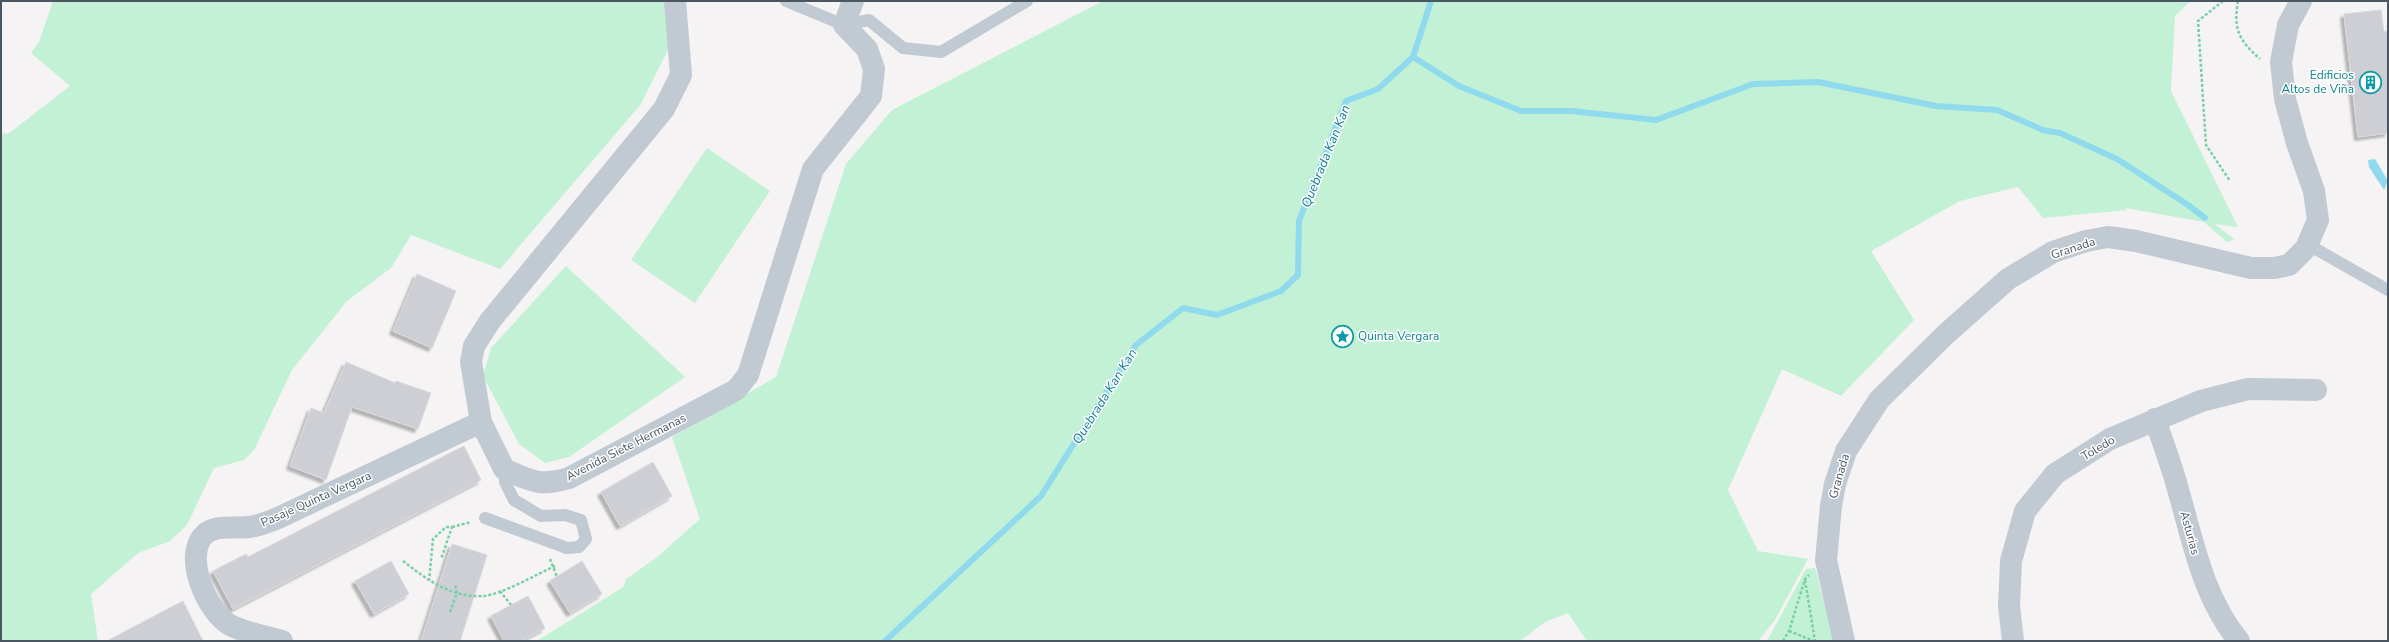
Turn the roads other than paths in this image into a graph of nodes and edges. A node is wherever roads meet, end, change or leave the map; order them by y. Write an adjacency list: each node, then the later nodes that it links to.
1 (675, 1): 11 (street)
2 (786, 1): 6 (lane)
3 (852, 1): 6 (street)
4 (1027, 1): 6 (lane)
5 (2301, 1): 7 (street, Granada)
6 (844, 25): 12 (street, Avenida Siete Hermanas)
7 (2307, 244): 8 (lane); 15 (street, Granada)
8 (2388, 290)
9 (2316, 390): 10 (street, Toledo)
10 (2155, 419): 16 (street, Toledo); 17 (street, Asturias)
11 (481, 422): 12 (street); 14 (street, Pasaje Quinta Vergara)
12 (504, 469): 13 (lane)
13 (485, 518)
14 (282, 641)
15 (1844, 641)
16 (2013, 641)
17 (2239, 641)

